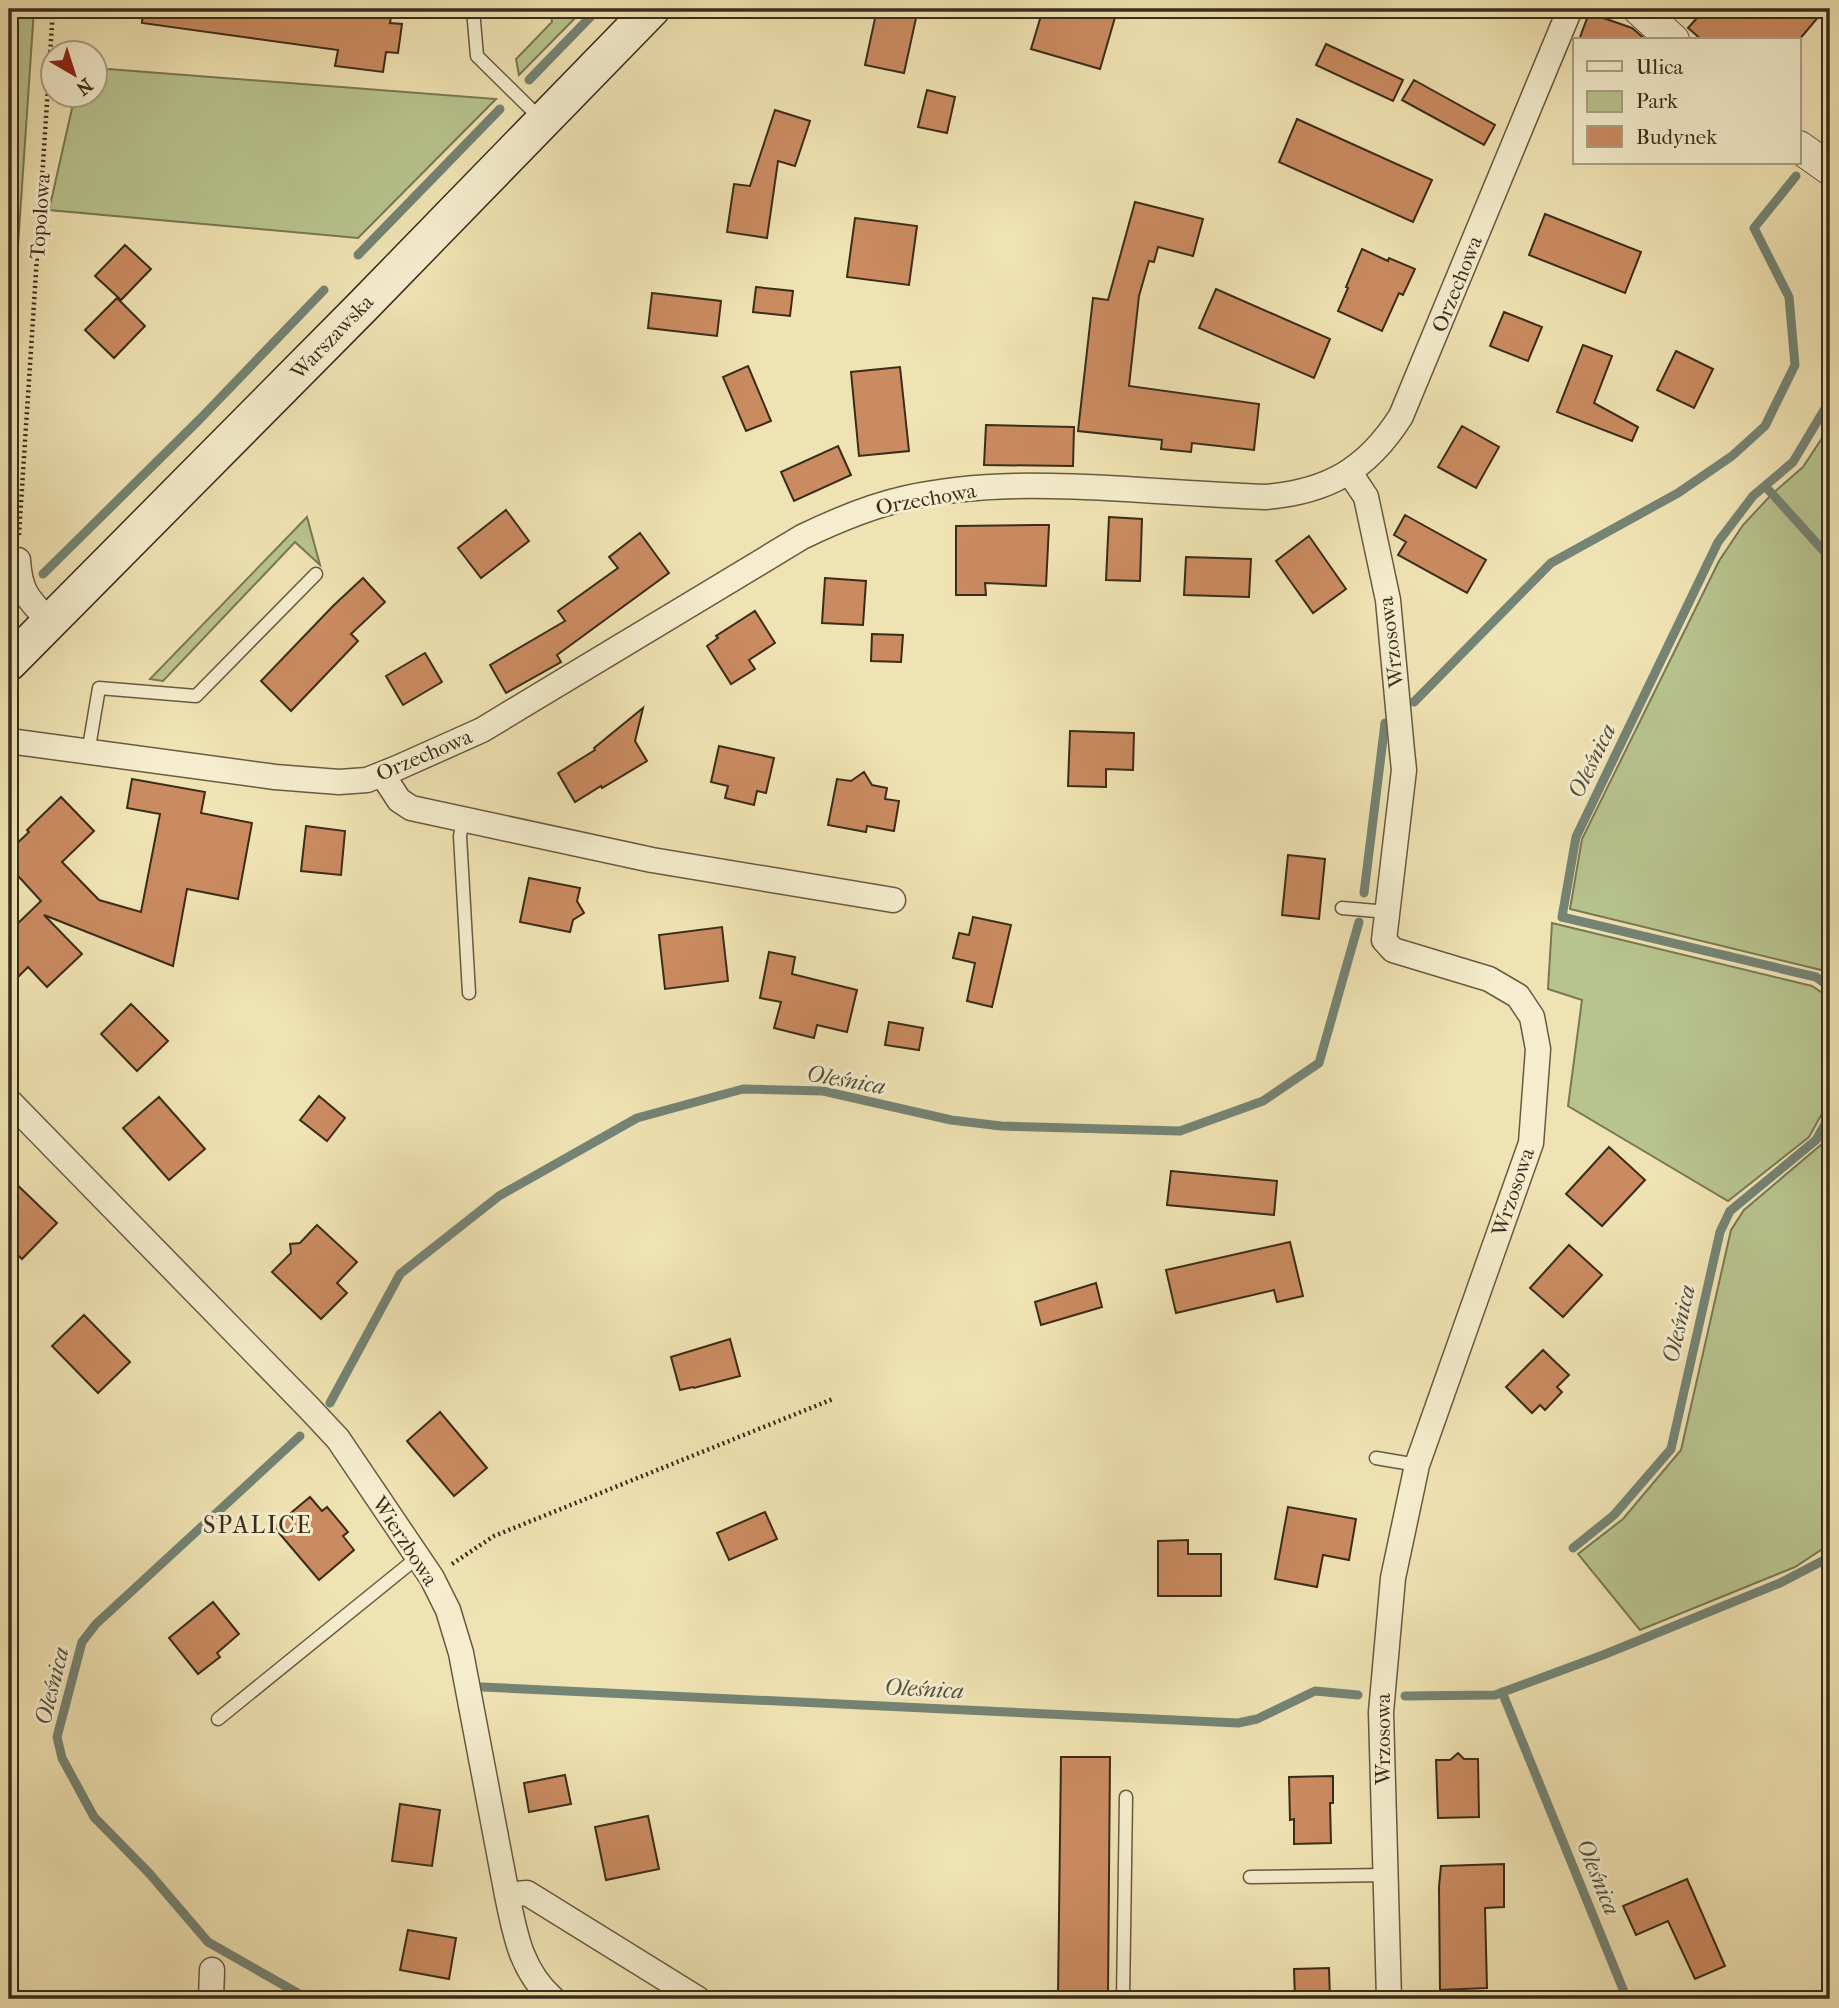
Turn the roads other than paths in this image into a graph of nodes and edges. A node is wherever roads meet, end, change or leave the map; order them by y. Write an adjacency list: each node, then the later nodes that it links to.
1 (470, 9): 6 (lane)
2 (652, 9): 6 (main road, Warszawska)
3 (1570, 9): 9 (street, Orzechowa)
4 (1639, 9): 5 (street)
5 (1670, 38)
6 (543, 121): 12 (main road, Warszawska)
7 (1800, 148): 8 (street)
8 (1830, 169)
9 (1350, 473): 16 (street, Orzechowa); 20 (street, Wrzosowa)
10 (18, 560): 12 (street)
11 (316, 574): 15 (lane)
12 (51, 623): 13 (main road, Warszawska)
13 (9, 663)
14 (9, 741): 15 (street, Orzechowa)
15 (88, 753): 16 (street, Orzechowa)
16 (382, 774): 17 (street)
17 (463, 819): 18 (street); 21 (lane)
18 (894, 900)
19 (1342, 908): 20 (lane)
20 (1388, 912): 24 (street, Wrzosowa)
21 (469, 993)
22 (9, 1101): 25 (street, Wierzbowa)
23 (1376, 1458): 24 (lane)
24 (1417, 1465): 28 (street, Wrzosowa)
25 (418, 1557): 26 (lane); 30 (street, Wierzbowa)
26 (218, 1719)
27 (1126, 1797): 35 (lane)
28 (1385, 1875): 29 (lane); 36 (street, Wrzosowa)
29 (1251, 1877)
30 (507, 1895): 33 (street, Wierzbowa); 34 (street)
31 (212, 1970): 32 (street)
32 (211, 1999)
33 (553, 1999)
34 (698, 1999)
35 (1123, 1999)
36 (1389, 1999)

